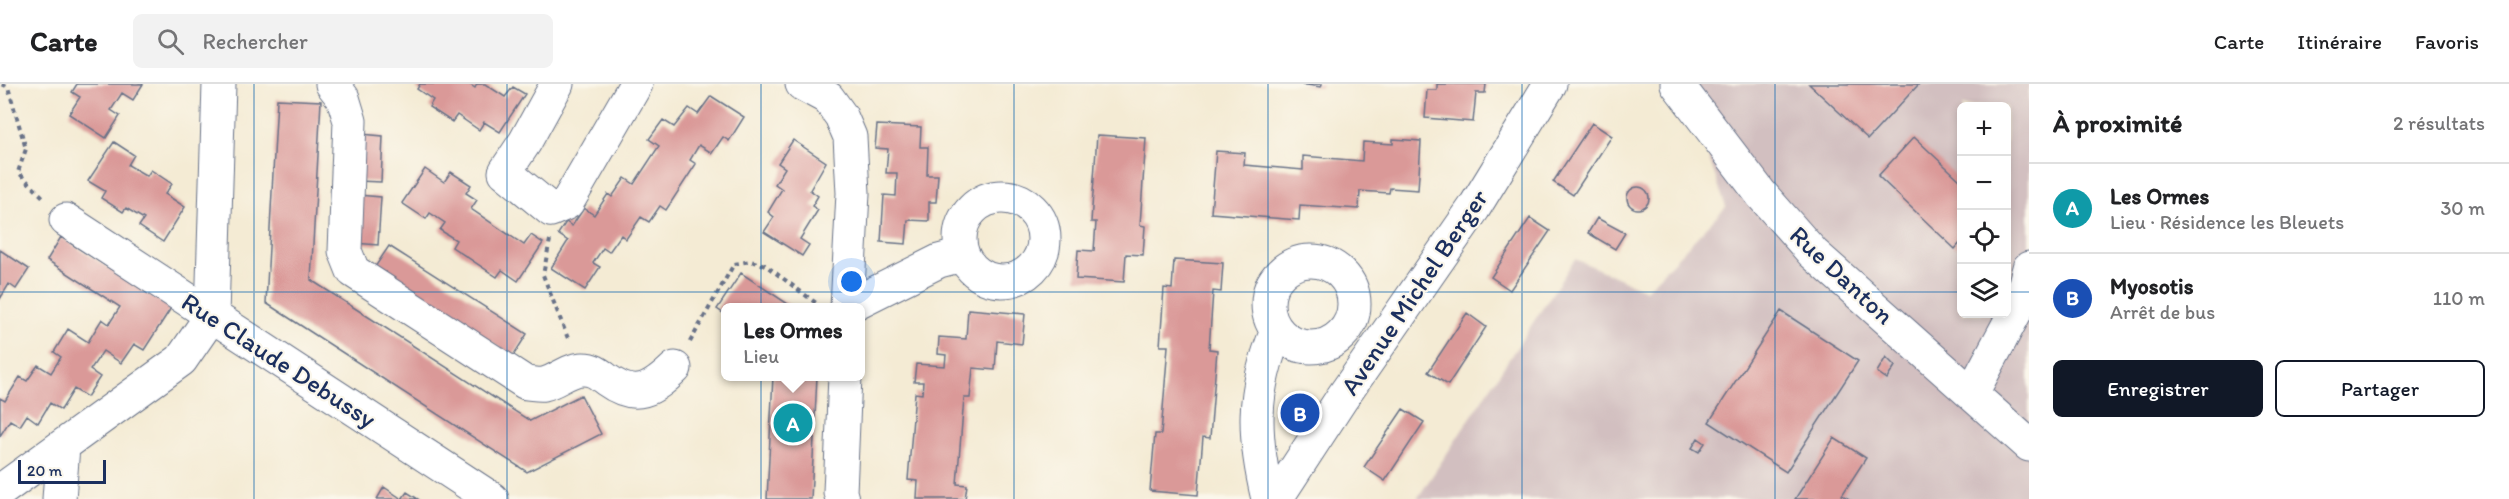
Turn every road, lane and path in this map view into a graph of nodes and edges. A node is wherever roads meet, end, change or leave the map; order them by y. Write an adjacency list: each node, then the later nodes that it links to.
1 (2, 84): 9 (path)
2 (219, 84): 17 (street)
3 (332, 84): 19 (street)
4 (557, 84): 10 (street)
5 (636, 84): 10 (street)
6 (802, 84): 15 (street)
7 (1550, 84): 30 (street, Avenue Michel Berger)
8 (1677, 84): 22 (street, Rue Danton)
9 (9, 86): 11 (path)
10 (550, 210): 19 (path)
11 (66, 220): 17 (street, Rue Claude Debussy)
12 (962, 255): 16 (street)
13 (2029, 268): 22 (street)
14 (814, 303): 20 (path)
15 (847, 303)
16 (855, 303)
17 (212, 315): 24 (street); 27 (street, Rue Claude Debussy)
18 (1277, 331): 29 (street)
19 (580, 369): 20 (street)
20 (675, 369)
21 (845, 381): 28 (street)
22 (1972, 393): 23 (street, Rue Danton)
23 (2029, 445)
24 (63, 446): 25 (street); 26 (street)
25 (0, 491)
26 (59, 499)
27 (492, 499)
28 (842, 499)
29 (1268, 499)
30 (1276, 499)

